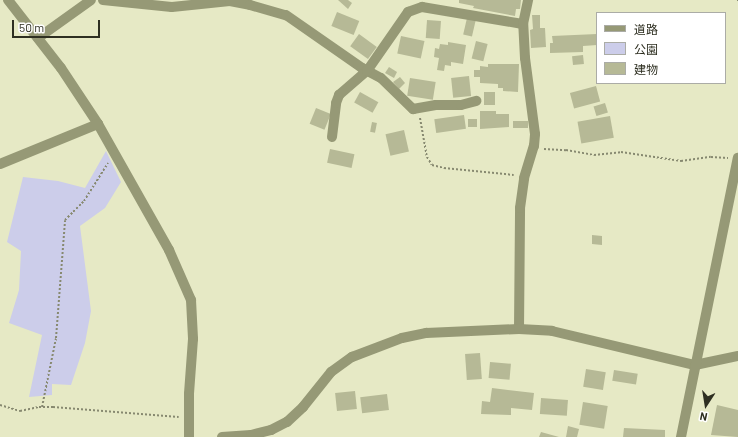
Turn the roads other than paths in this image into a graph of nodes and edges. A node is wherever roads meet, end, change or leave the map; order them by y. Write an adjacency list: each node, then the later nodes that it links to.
1 (8, 0): 6 (street)
2 (91, 0): 6 (street)
3 (103, 0): 7 (street)
4 (528, 0): 5 (street)
5 (523, 24): 7 (street); 13 (street)
6 (38, 38): 9 (street)
7 (367, 71): 8 (street); 10 (street)
8 (476, 101)
9 (98, 124): 12 (street); 16 (street)
10 (332, 137)
11 (738, 159): 15 (street)
12 (0, 164)
13 (519, 329): 15 (street); 17 (street)
14 (738, 356): 15 (street)
15 (695, 365): 18 (street)
16 (189, 437)
17 (222, 437)
18 (681, 437)

